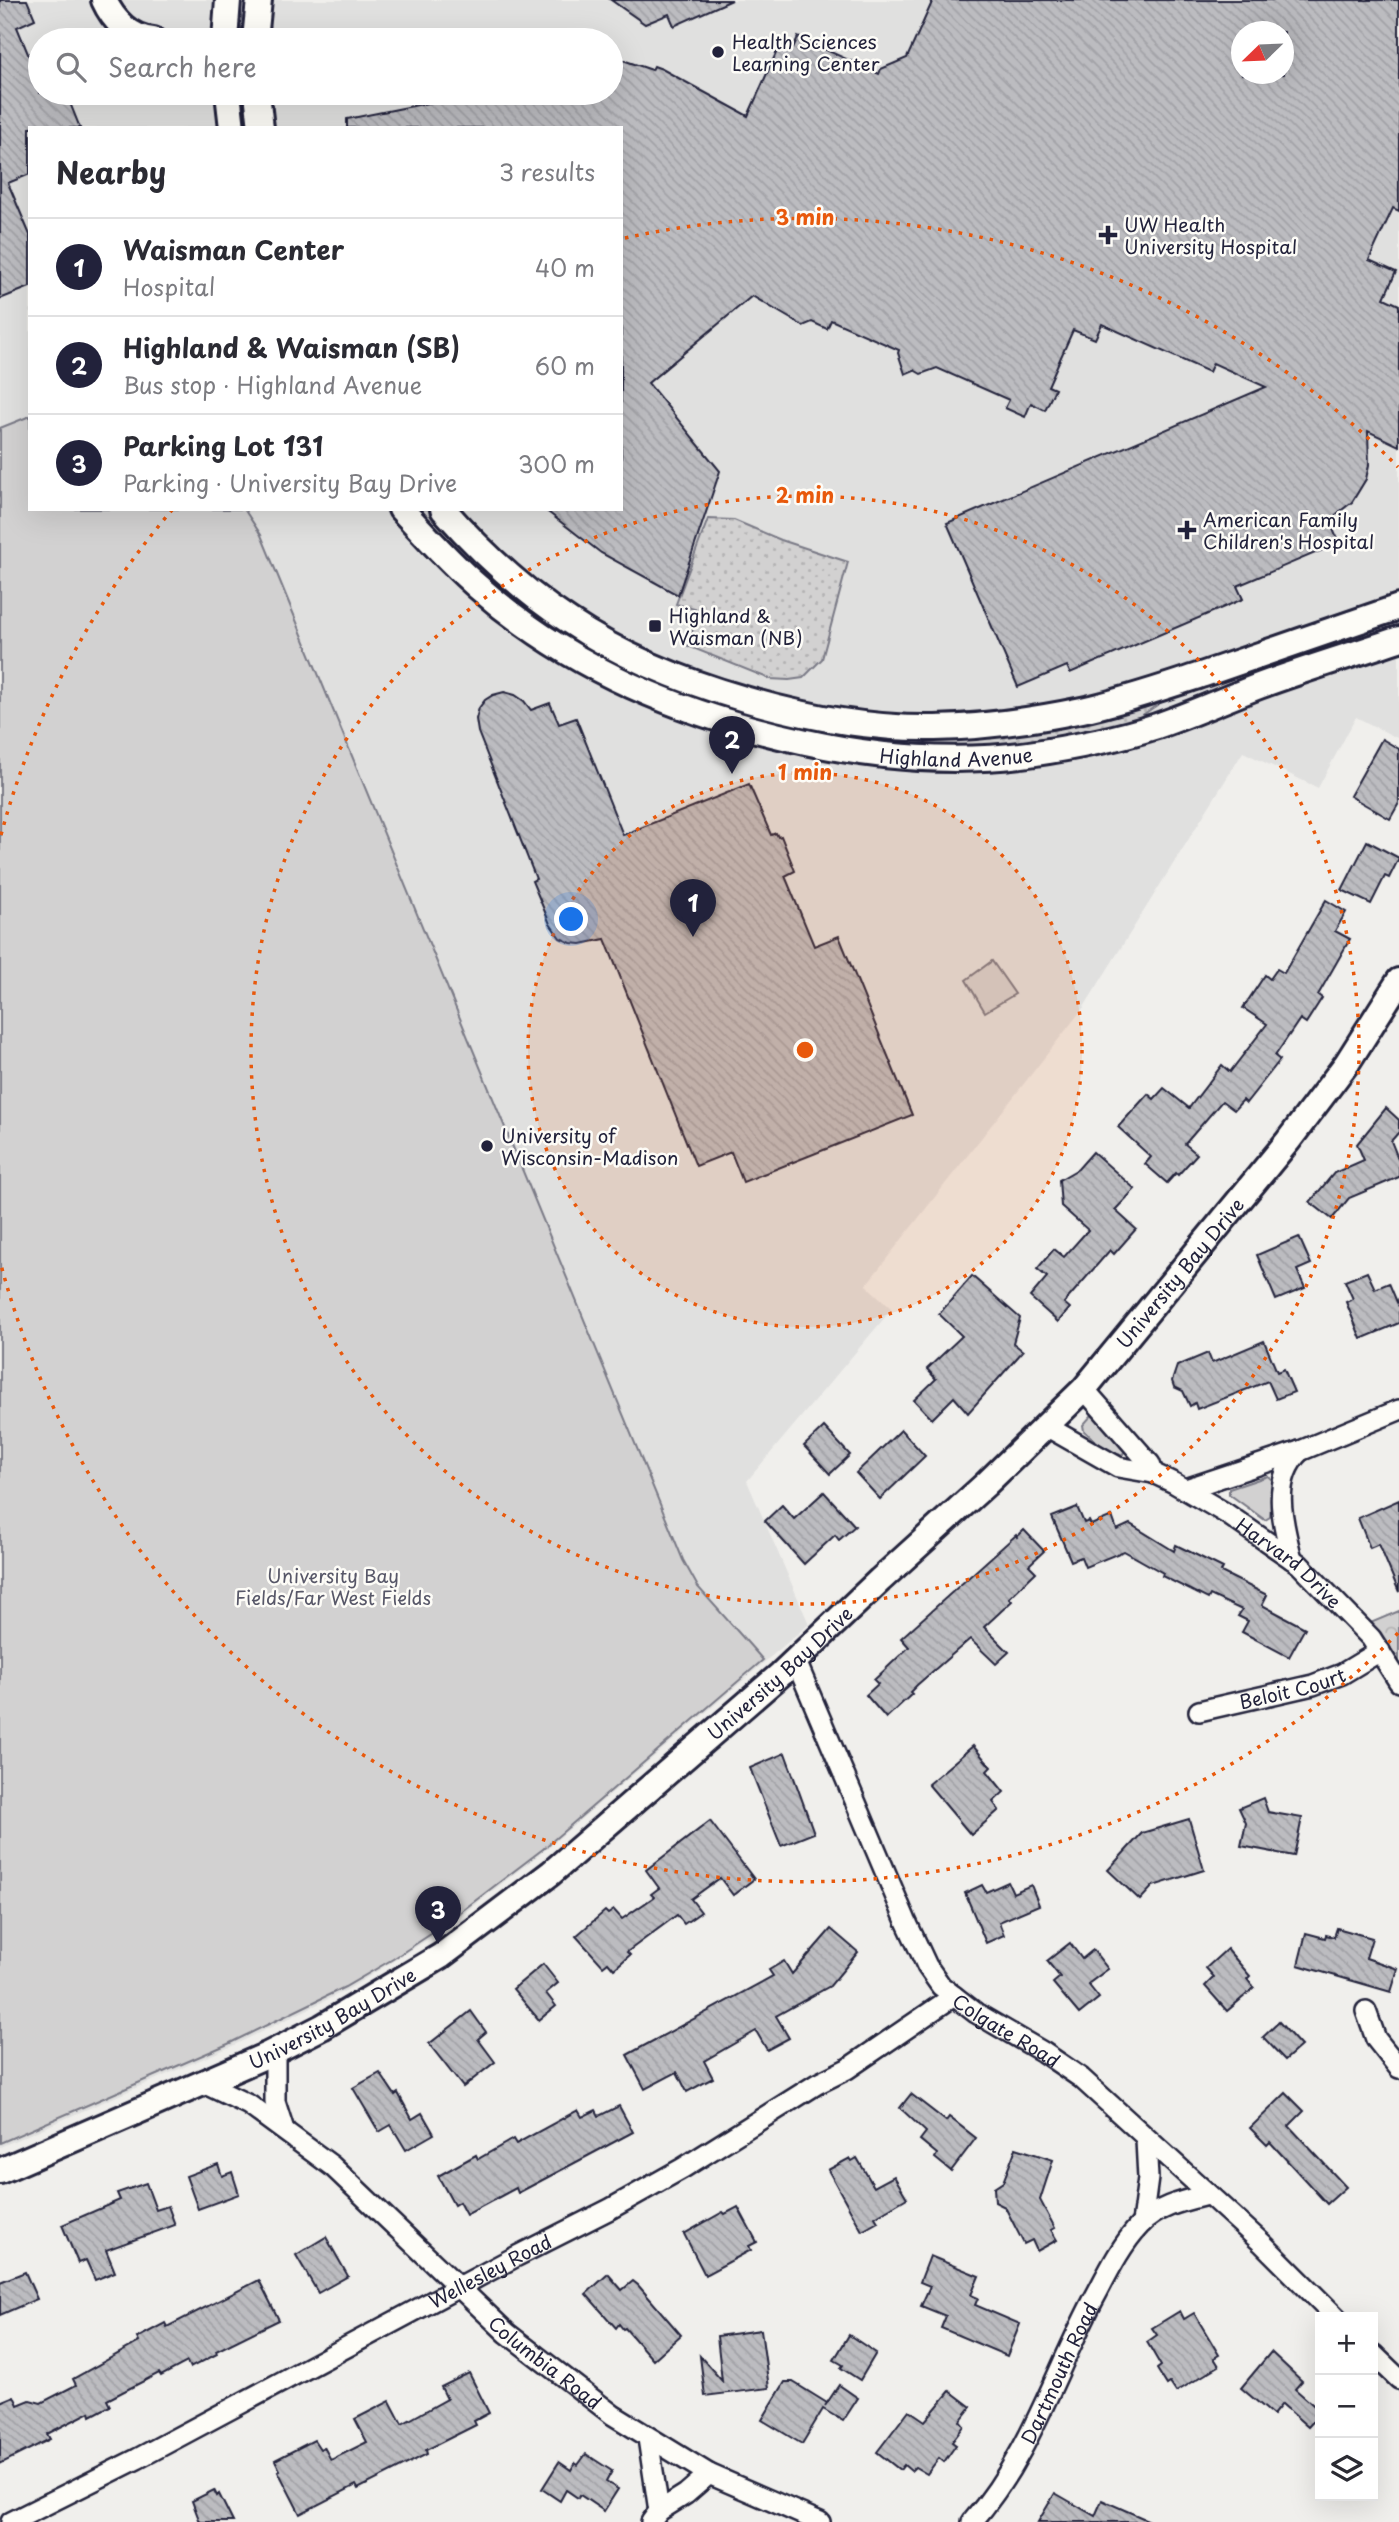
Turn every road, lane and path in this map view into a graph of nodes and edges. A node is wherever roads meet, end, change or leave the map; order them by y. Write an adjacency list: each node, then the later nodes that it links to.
1 (104, 0): 4 (street)
2 (228, 0): 5 (street)
3 (259, 0): 6 (street)
4 (125, 28)
5 (226, 28)
6 (256, 28)
7 (229, 105): 9 (street)
8 (258, 105): 10 (street)
9 (232, 126)
10 (261, 126)
11 (403, 511): 14 (street, Highland Avenue)
12 (445, 511): 13 (street, Highland Avenue)
13 (1399, 607)
14 (1399, 639)
15 (1399, 981): 16 (street, University Bay Drive)
16 (1084, 1389): 18 (street, University Bay Drive); 20 (street, Harvard Drive)
17 (1399, 1409): 19 (street)
18 (1046, 1426): 20 (street, Harvard Drive); 24 (street, University Bay Drive)
19 (1300, 1451): 21 (street); 22 (street)
20 (1153, 1473): 21 (street, Harvard Drive)
21 (1186, 1489): 22 (street, Harvard Drive)
22 (1292, 1559): 23 (street, Harvard Drive)
23 (1380, 1651): 25 (street, Harvard Drive); 26 (street, Beloit Court)
24 (794, 1659): 27 (street, Colgate Road); 29 (street, University Bay Drive)
25 (1399, 1682)
26 (1199, 1712)
27 (954, 1996): 33 (street, Colgate Road); 37 (street, Wellesley Road)
28 (1366, 2011): 30 (street)
29 (275, 2051): 31 (street, University Bay Drive); 32 (street)
30 (1399, 2068)
31 (203, 2082): 32 (street, Columbia Road); 34 (street, University Bay Drive)
32 (284, 2130): 37 (street, Columbia Road)
33 (1146, 2140): 35 (street, Colgate Road); 36 (street, Dartmouth Road)
34 (0, 2171)
35 (1207, 2195): 36 (street, Dartmouth Road); 38 (street, Colgate Road)
36 (1142, 2223): 46 (street, Dartmouth Road)
37 (461, 2287): 41 (street, Columbia Road); 44 (street, Wellesley Road)
38 (1331, 2312)
39 (1378, 2359): 40 (street)
40 (1399, 2379)
41 (648, 2438): 42 (street, Columbia Road); 43 (street)
42 (709, 2474): 43 (street); 45 (street, Columbia Road)
43 (655, 2516)
44 (11, 2522)
45 (820, 2522)
46 (972, 2522)

